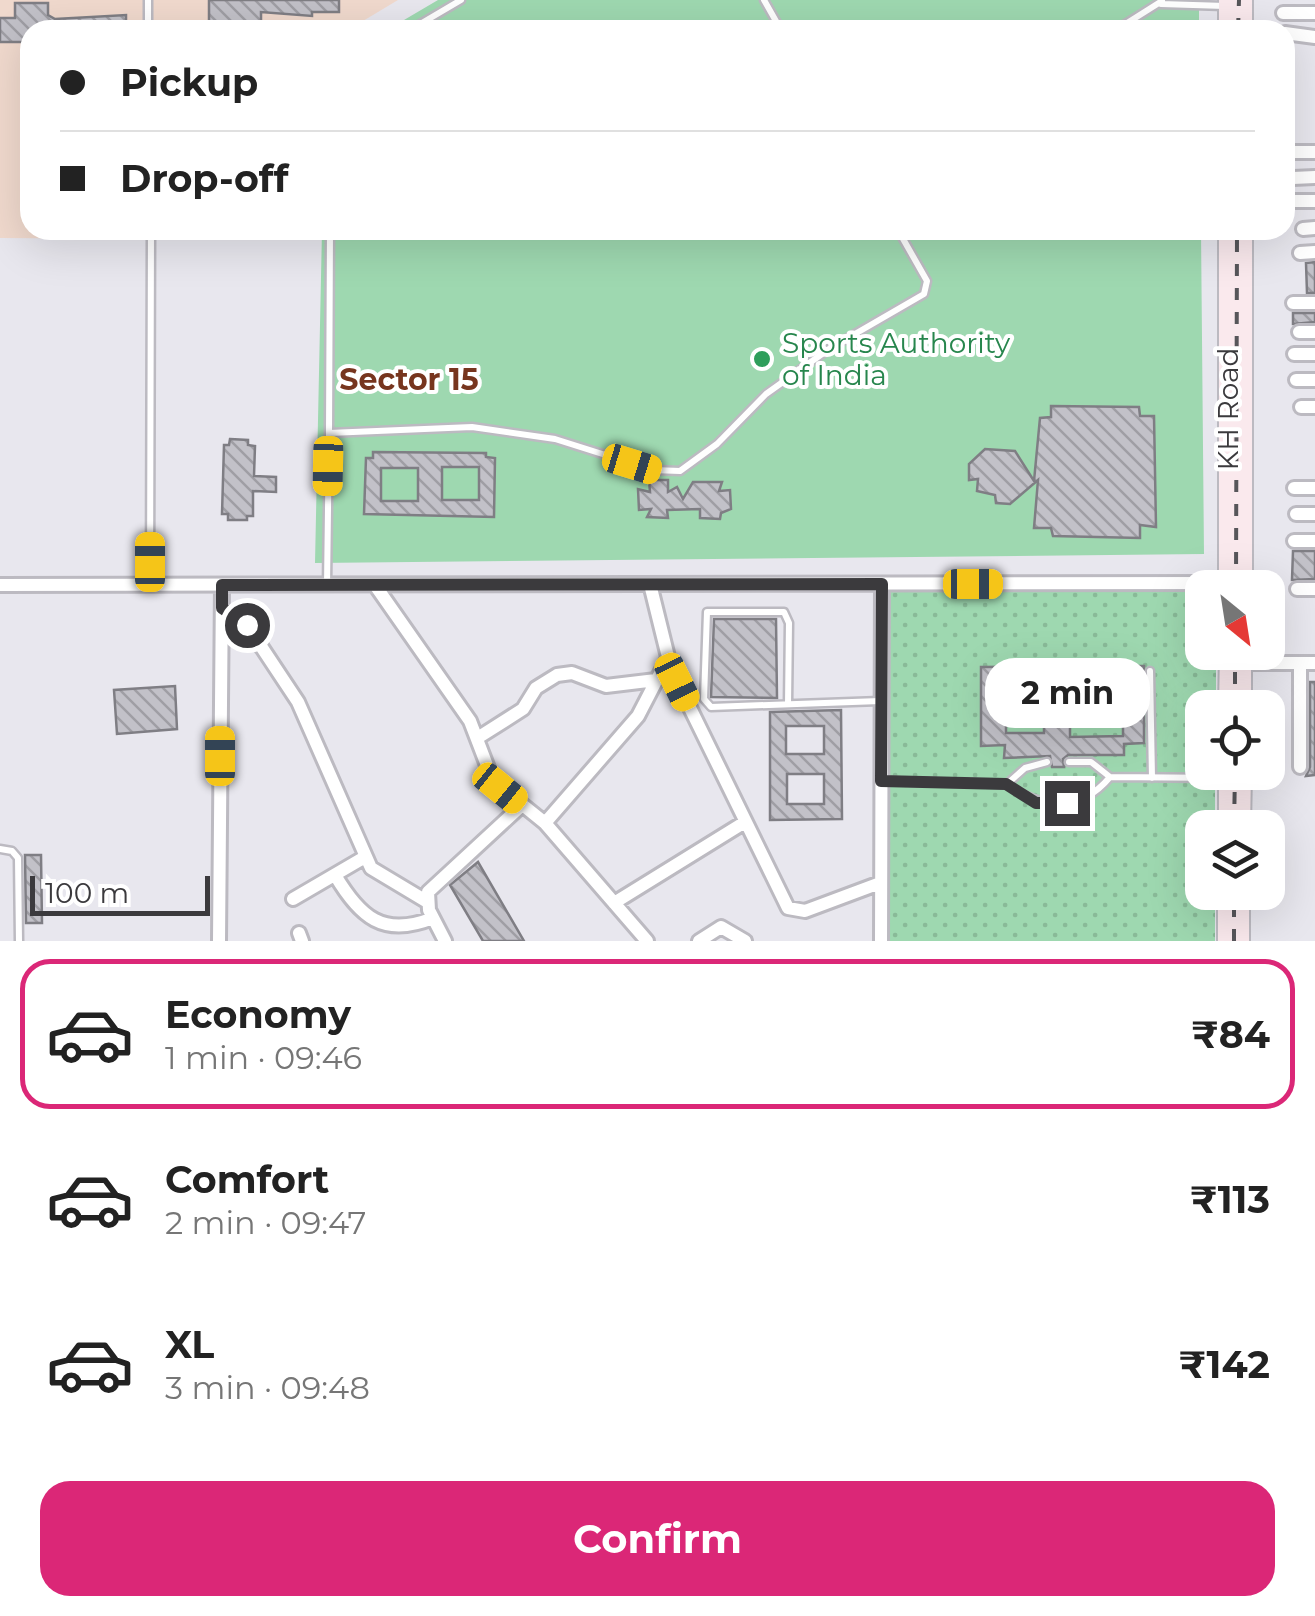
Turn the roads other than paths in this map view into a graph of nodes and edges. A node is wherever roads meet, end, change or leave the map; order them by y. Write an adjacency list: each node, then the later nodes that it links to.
1 (461, 0): 6 (lane)
2 (1162, 2): 3 (lane); 7 (lane)
3 (1233, 2)
4 (1283, 6): 5 (street)
5 (1315, 13)
6 (427, 20)
7 (1132, 20)
8 (151, 240): 37 (lane)
9 (330, 240): 23 (lane)
10 (903, 240): 23 (lane)
11 (1228, 240): 30 (main road, KH Road)
12 (1243, 240): 31 (main road, KH Road)
13 (1300, 252): 14 (street)
14 (1315, 252)
15 (1293, 303): 16 (street)
16 (1315, 303)
17 (1299, 332): 18 (street)
18 (1315, 332)
19 (1294, 354): 20 (street)
20 (1315, 354)
21 (1296, 380): 22 (street)
22 (1315, 380)
23 (329, 433): 32 (lane)
24 (1294, 488): 25 (street)
25 (1315, 488)
26 (1296, 514): 27 (street)
27 (1315, 514)
28 (1294, 541): 29 (street)
29 (1315, 541)
30 (1235, 570)
31 (1235, 570)
32 (327, 584): 33 (street); 38 (street)
33 (376, 584): 34 (street); 51 (street)
34 (650, 584): 35 (street); 43 (street)
35 (882, 584): 39 (street); 49 (street)
36 (0, 585): 37 (street)
37 (150, 585): 38 (street)
38 (222, 585): 42 (street)
39 (1185, 585)
40 (1297, 589): 41 (street)
41 (1315, 589)
42 (222, 608): 64 (street); 74 (street)
43 (667, 660): 48 (street); 62 (street)
44 (1285, 662): 46 (street)
45 (1315, 662): 46 (street)
46 (1300, 663): 54 (street)
47 (1150, 671): 57 (lane)
48 (656, 680): 51 (street); 61 (street)
49 (881, 701): 50 (lane); 58 (street)
50 (788, 704): 50 (lane)
51 (479, 736): 60 (street)
52 (1047, 762): 59 (lane)
53 (1069, 762): 56 (lane)
54 (1300, 766)
55 (1185, 776): 57 (lane)
56 (1110, 777): 57 (lane); 59 (lane)
57 (1152, 778)
58 (881, 781): 59 (lane); 66 (street)
59 (1006, 784)
60 (521, 806): 61 (street); 68 (street)
61 (545, 822): 69 (street)
62 (745, 822): 66 (street); 69 (street)
63 (0, 850): 73 (lane)
64 (364, 857): 65 (street); 68 (street)
65 (335, 875): 67 (street); 72 (street)
66 (880, 883): 79 (street)
67 (293, 899)
68 (426, 900): 72 (street)
69 (614, 903): 76 (street)
70 (1227, 910): 80 (main road)
71 (1240, 910): 81 (main road)
72 (433, 918): 75 (street)
73 (19, 941)
74 (219, 941)
75 (445, 941)
76 (647, 941)
77 (699, 941): 78 (street)
78 (744, 941)
79 (881, 941)
80 (1227, 941)
81 (1240, 941)

